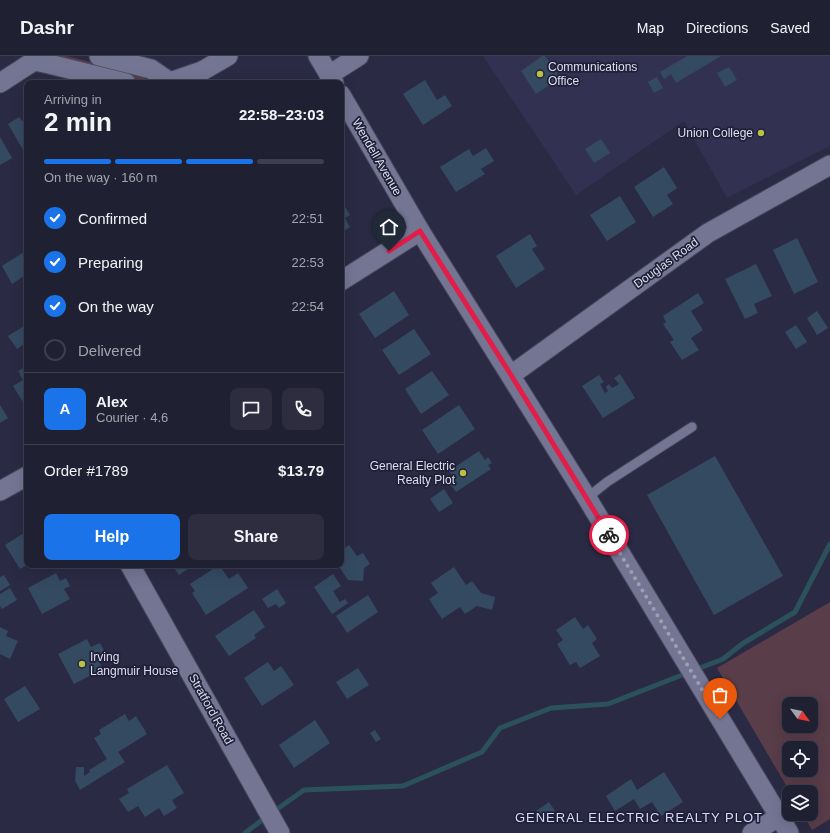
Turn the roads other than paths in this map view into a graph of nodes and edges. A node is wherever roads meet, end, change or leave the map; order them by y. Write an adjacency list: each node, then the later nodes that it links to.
1 (99, 56): 8 (street)
2 (228, 56): 9 (street)
3 (318, 56): 6 (street)
4 (358, 56): 6 (street)
5 (29, 60): 7 (street); 10 (street)
6 (332, 79)
7 (114, 80)
8 (164, 80)
9 (176, 80)
10 (0, 83)
11 (344, 100): 13 (street, Wendell Avenue)
12 (830, 165): 15 (street, Douglas Road)
13 (420, 231): 14 (street); 15 (street, Wendell Avenue)
14 (344, 279)
15 (511, 375): 19 (street, Wendell Avenue)
16 (692, 426): 19 (lane)
17 (24, 478): 18 (street)
18 (0, 491)
19 (587, 498): 21 (street, Wendell Avenue)
20 (132, 568): 22 (street, Stratford Road)
21 (779, 817): 23 (street); 24 (street, Wendell Avenue)
22 (280, 833)
23 (752, 833)
24 (789, 833)

